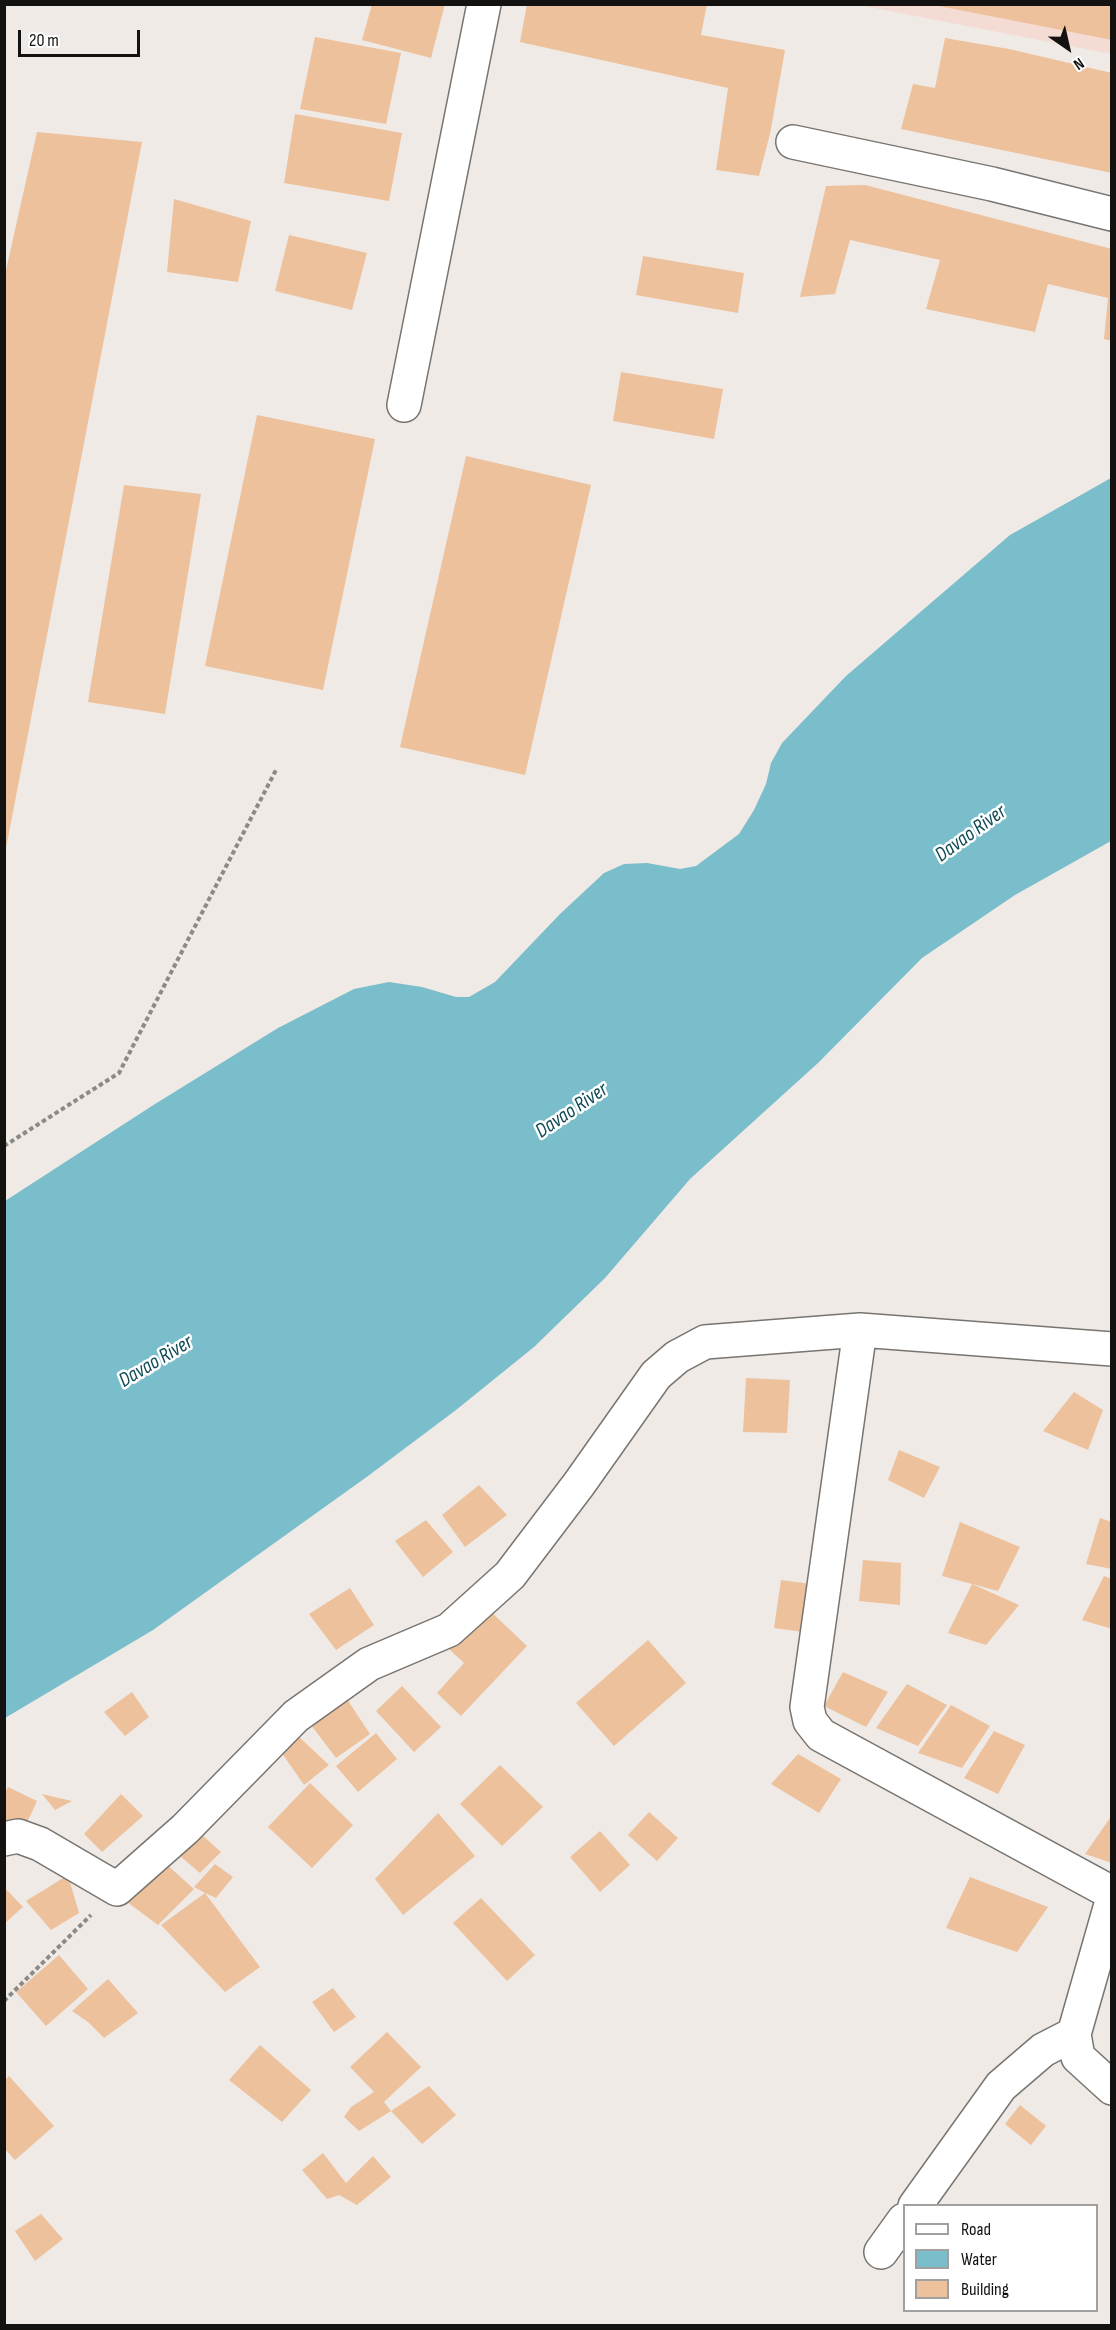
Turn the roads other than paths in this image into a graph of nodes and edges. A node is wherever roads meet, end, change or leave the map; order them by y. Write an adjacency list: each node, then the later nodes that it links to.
1 (484, 4): 4 (street)
2 (793, 142): 3 (street)
3 (1112, 214)
4 (404, 405)
5 (860, 1329): 6 (street); 7 (street); 8 (street)
6 (1112, 1349)
7 (4, 1839)
8 (1112, 1893)
9 (1112, 1901): 10 (street)
10 (1074, 2034): 11 (street); 12 (street)
11 (1112, 2088)
12 (916, 2204)
13 (903, 2221): 14 (street)
14 (881, 2252)

